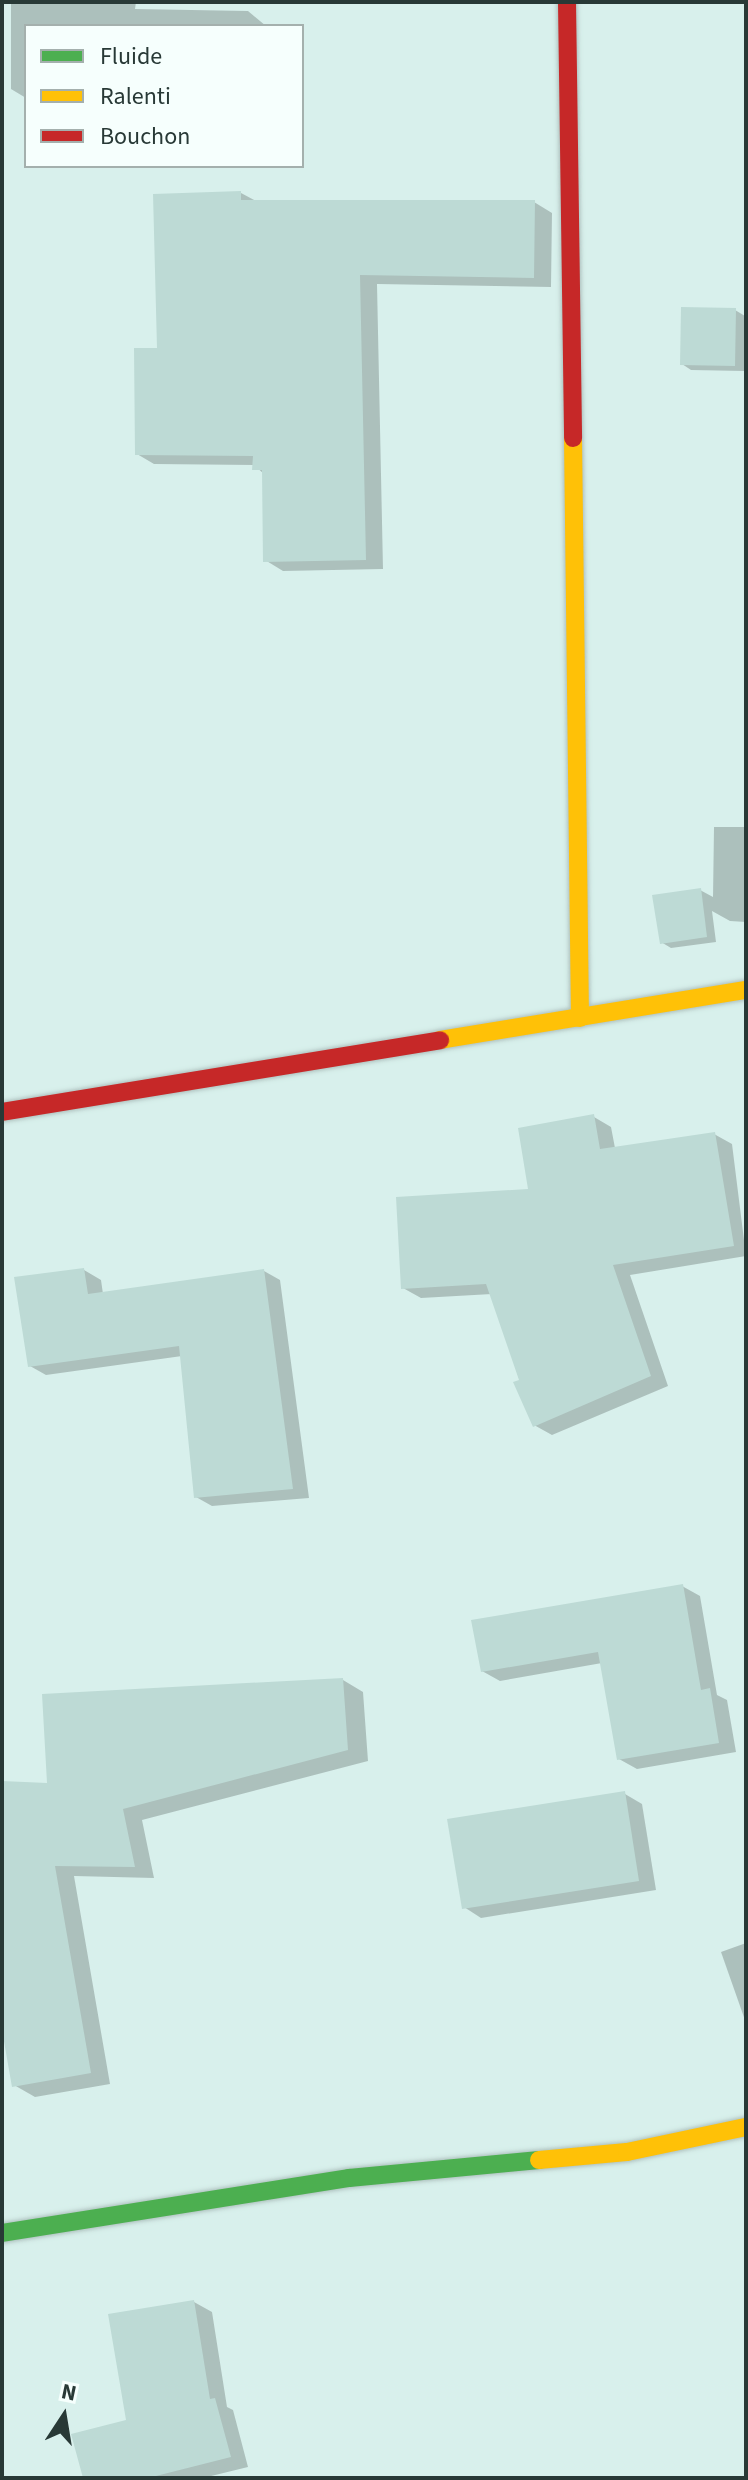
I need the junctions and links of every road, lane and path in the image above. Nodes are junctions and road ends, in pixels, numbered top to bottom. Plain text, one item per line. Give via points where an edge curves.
1 (567, 2) edge
2 (746, 990) edge
3 (580, 1018) junction
4 (2, 1112) edge
5 (746, 2127) edge
6 (2, 2233) edge

1 - 3 street
2 - 3 street
3 - 4 street
5 - 6 street via 627,2152 349,2178

